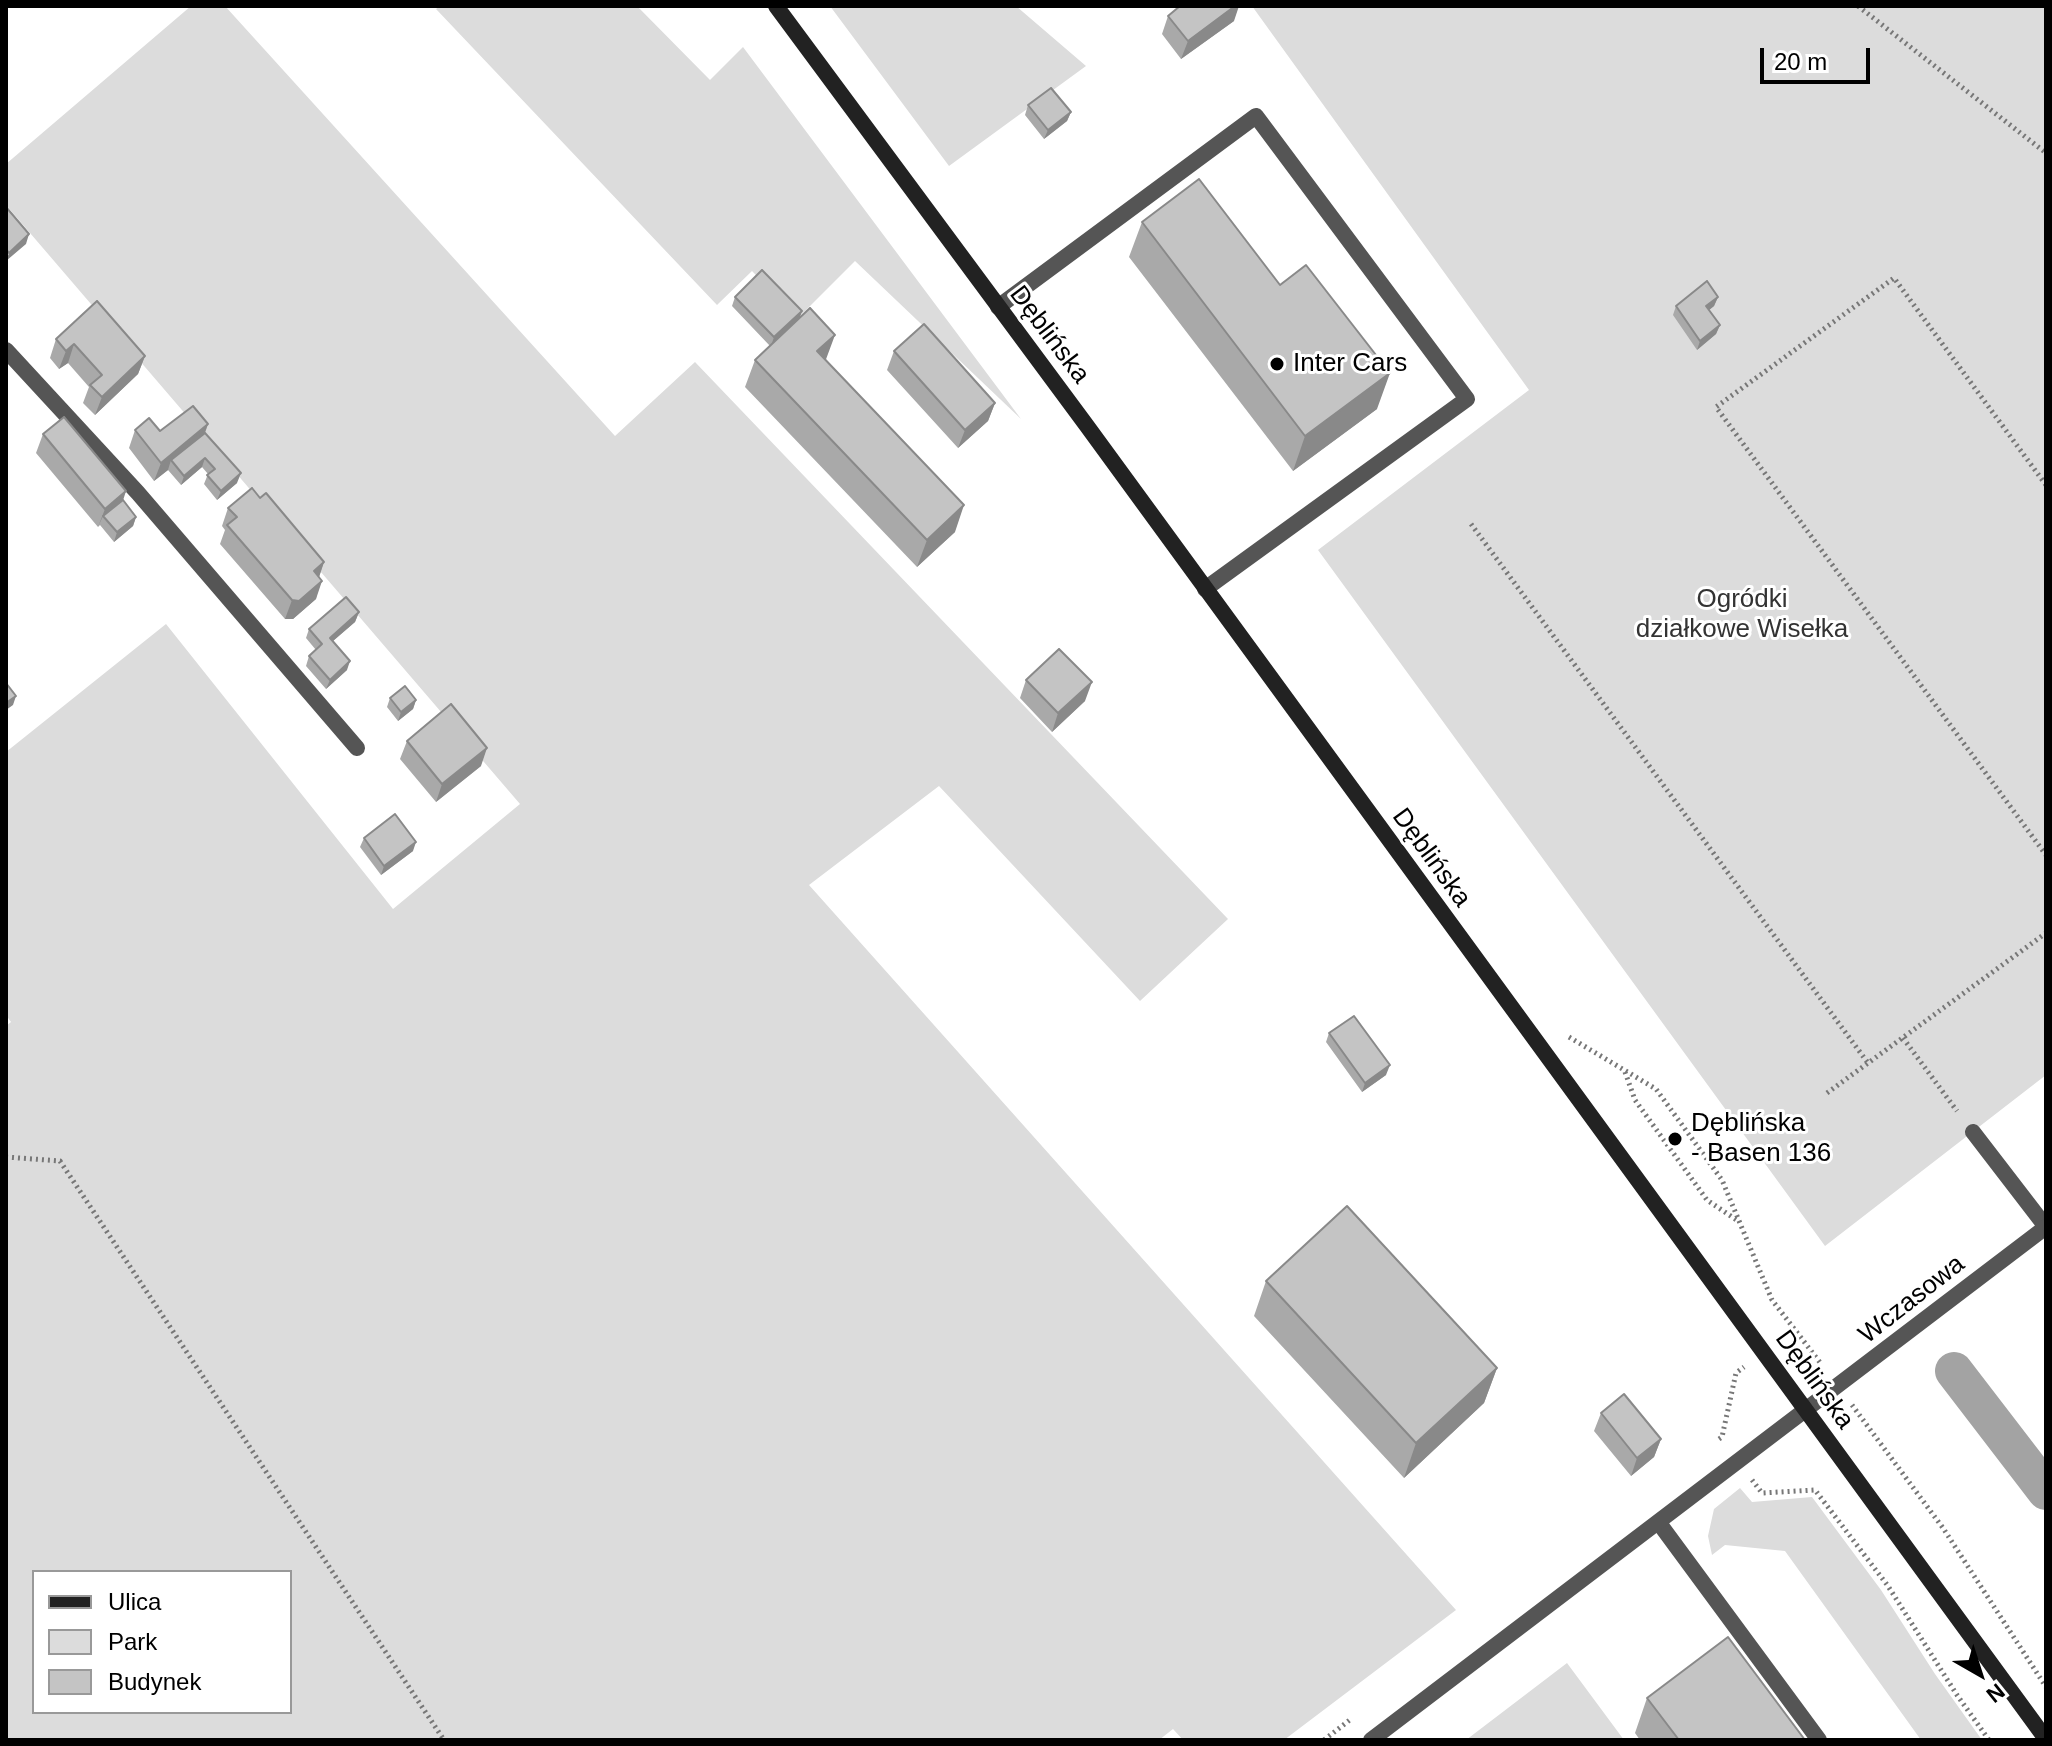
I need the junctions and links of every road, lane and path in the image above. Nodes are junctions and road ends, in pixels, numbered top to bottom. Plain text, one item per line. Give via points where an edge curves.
1 (776, 6) edge
2 (1858, 6) edge
3 (2046, 153) edge
4 (998, 307) junction
5 (6, 350) edge
6 (2046, 485) edge
7 (1471, 524) dead end
8 (1205, 589) junction
9 (357, 748) dead end
10 (2046, 855) edge
11 (2046, 933) edge
12 (1569, 1038) dead end
13 (1903, 1038) junction
14 (1868, 1063) junction
15 (1624, 1070) junction
16 (1827, 1093) dead end
17 (1973, 1132) joint
18 (6, 1157) edge
19 (1739, 1221) junction
20 (2046, 1227) edge
21 (1794, 1329) junction
22 (1764, 1352) junction
23 (1838, 1386) junction
24 (1807, 1411) junction
25 (1720, 1438) junction
26 (1707, 1448) dead end
27 (1738, 1463) junction
28 (1659, 1523) junction
29 (2046, 1687) edge
30 (1361, 1712) dead end
31 (2046, 1739) edge
32 (444, 1740) edge
33 (1324, 1740) edge
34 (1371, 1740) edge
35 (1819, 1740) edge
36 (1989, 1740) edge

1 - 4 main road, Dęblińska
2 - 3 path
4 - 8 main road, Dęblińska
4 - 8 street via 1256,116 1467,399
5 - 9 street via 138,493
6 - 10 path via 1894,278 1716,407
7 - 14 path
8 - 22 main road, Dęblińska
11 - 13 path
12 - 15 path
13 - 14 path
13 - 17 path
14 - 16 path
15 - 19 path via 1635,1100 1707,1200
15 - 19 path via 1656,1089 1722,1180
17 - 20 street
18 - 32 path via 60,1161
19 - 21 path via 1772,1300
20 - 23 street, Wczasowa
21 - 22 path
21 - 23 path
22 - 24 main road, Dęblińska
22 - 25 path via 1736,1373
23 - 24 street, Wczasowa
23 - 29 path via 1943,1528
24 - 27 street, Wczasowa
24 - 31 main road, Dęblińska
25 - 26 path
25 - 27 path
27 - 28 street, Wczasowa
27 - 36 path via 1762,1493 1815,1490 1888,1586
28 - 34 street, Wczasowa
28 - 35 street
30 - 33 path

